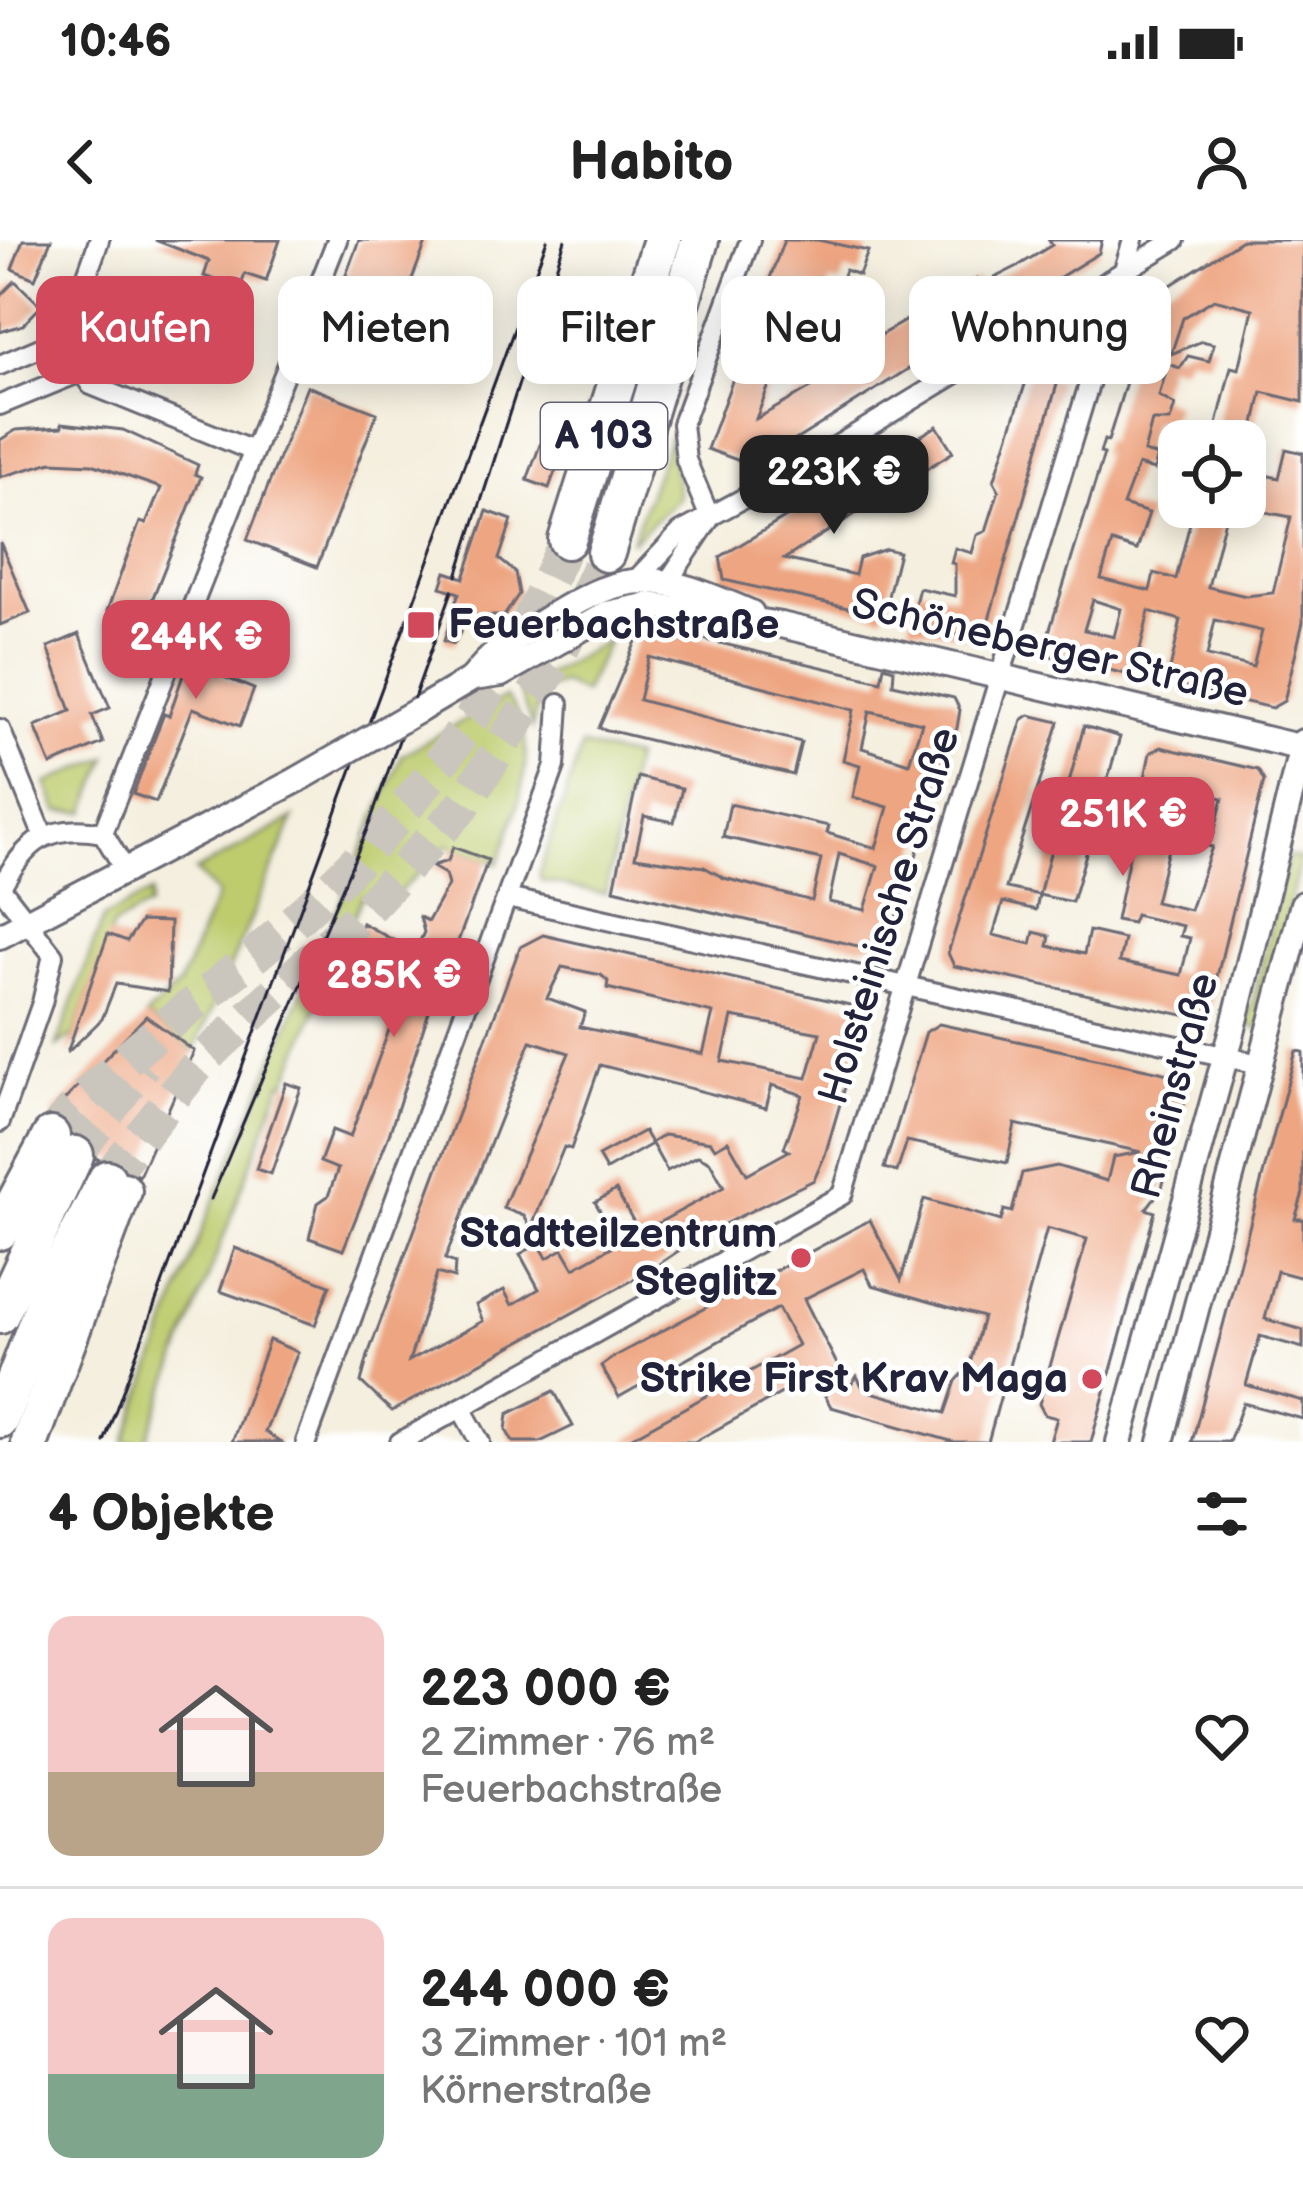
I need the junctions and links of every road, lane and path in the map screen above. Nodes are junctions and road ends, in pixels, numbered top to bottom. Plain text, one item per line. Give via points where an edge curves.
1 (99, 240) edge
2 (337, 240) edge
3 (638, 240) edge
4 (662, 240) edge
5 (700, 240) edge
6 (719, 240) edge
7 (750, 240) edge
8 (1133, 240) edge
9 (1175, 240) edge
10 (1126, 270) junction
11 (87, 276) edge
12 (637, 276) edge
13 (651, 276) edge
14 (690, 276) edge
15 (697, 279) edge
16 (36, 349) edge
17 (0, 364) edge
18 (52, 384) edge
19 (90, 384) edge
20 (618, 384) edge
21 (657, 384) edge
22 (0, 405) edge
23 (253, 451) junction
24 (710, 518) junction
25 (567, 540) tunnel mouth
26 (606, 553) tunnel mouth
27 (636, 580) junction
28 (669, 580) junction
29 (650, 605) junction
30 (781, 625) junction
31 (1001, 677) junction
32 (473, 679) junction
33 (559, 704) dead end
34 (0, 729) edge
35 (1303, 747) edge
36 (103, 833) junction
37 (44, 835) junction
38 (128, 873) junction
39 (1, 887) edge
40 (507, 898) junction
41 (1303, 904) edge
42 (32, 921) junction
43 (0, 936) edge
44 (907, 986) junction
45 (1226, 1056) junction
46 (1264, 1065) junction
47 (0, 1123) edge
48 (0, 1231) edge
49 (0, 1315) edge
50 (461, 1408) junction
51 (0, 1419) edge
52 (30, 1442) edge
53 (306, 1442) edge
54 (400, 1442) edge
55 (480, 1442) edge
56 (1119, 1442) edge
57 (1161, 1442) edge

1 - 11 street
2 - 23 street
3 - 12 highway
4 - 13 highway, A 103
5 - 14 highway, A 103
6 - 15 highway
7 - 24 street via 682,424 686,460
8 - 10 street, Holsteinische Straße
9 - 10 street
10 - 24 street
10 - 31 street, Holsteinische Straße
16 - 17 street
18 - 22 street
19 - 23 street
20 - 25 highway, A 103
21 - 26 highway, A 103
23 - 36 street
24 - 27 street via 681,532
24 - 28 street
27 - 28 street
27 - 29 street
27 - 32 street via 594,590 489,656
28 - 29 street
28 - 30 street, Schöneberger Straße
29 - 30 street, Schöneberger Straße
29 - 32 street via 608,614 501,674
30 - 31 street, Schöneberger Straße
31 - 35 street, Schöneberger Straße
31 - 44 street, Holsteinische Straße
32 - 38 street, bridge
33 - 40 street via 555,766
34 - 37 street
35 - 45 street, Rheinstraße
36 - 37 street
36 - 38 street
37 - 39 street via 20,854
38 - 42 street
39 - 42 street
40 - 44 street
40 - 53 street
41 - 46 street, Rheinstraße
42 - 43 street
42 - 47 street via 53,968
44 - 45 street
44 - 50 street, Holsteinische Straße via 839,1198
45 - 46 street
45 - 56 street, Rheinstraße
46 - 57 street, Rheinstraße
48 - 49 highway via 63,1145
50 - 54 street, Holsteinische Straße
50 - 55 street
51 - 52 highway via 50,1289 115,1185

